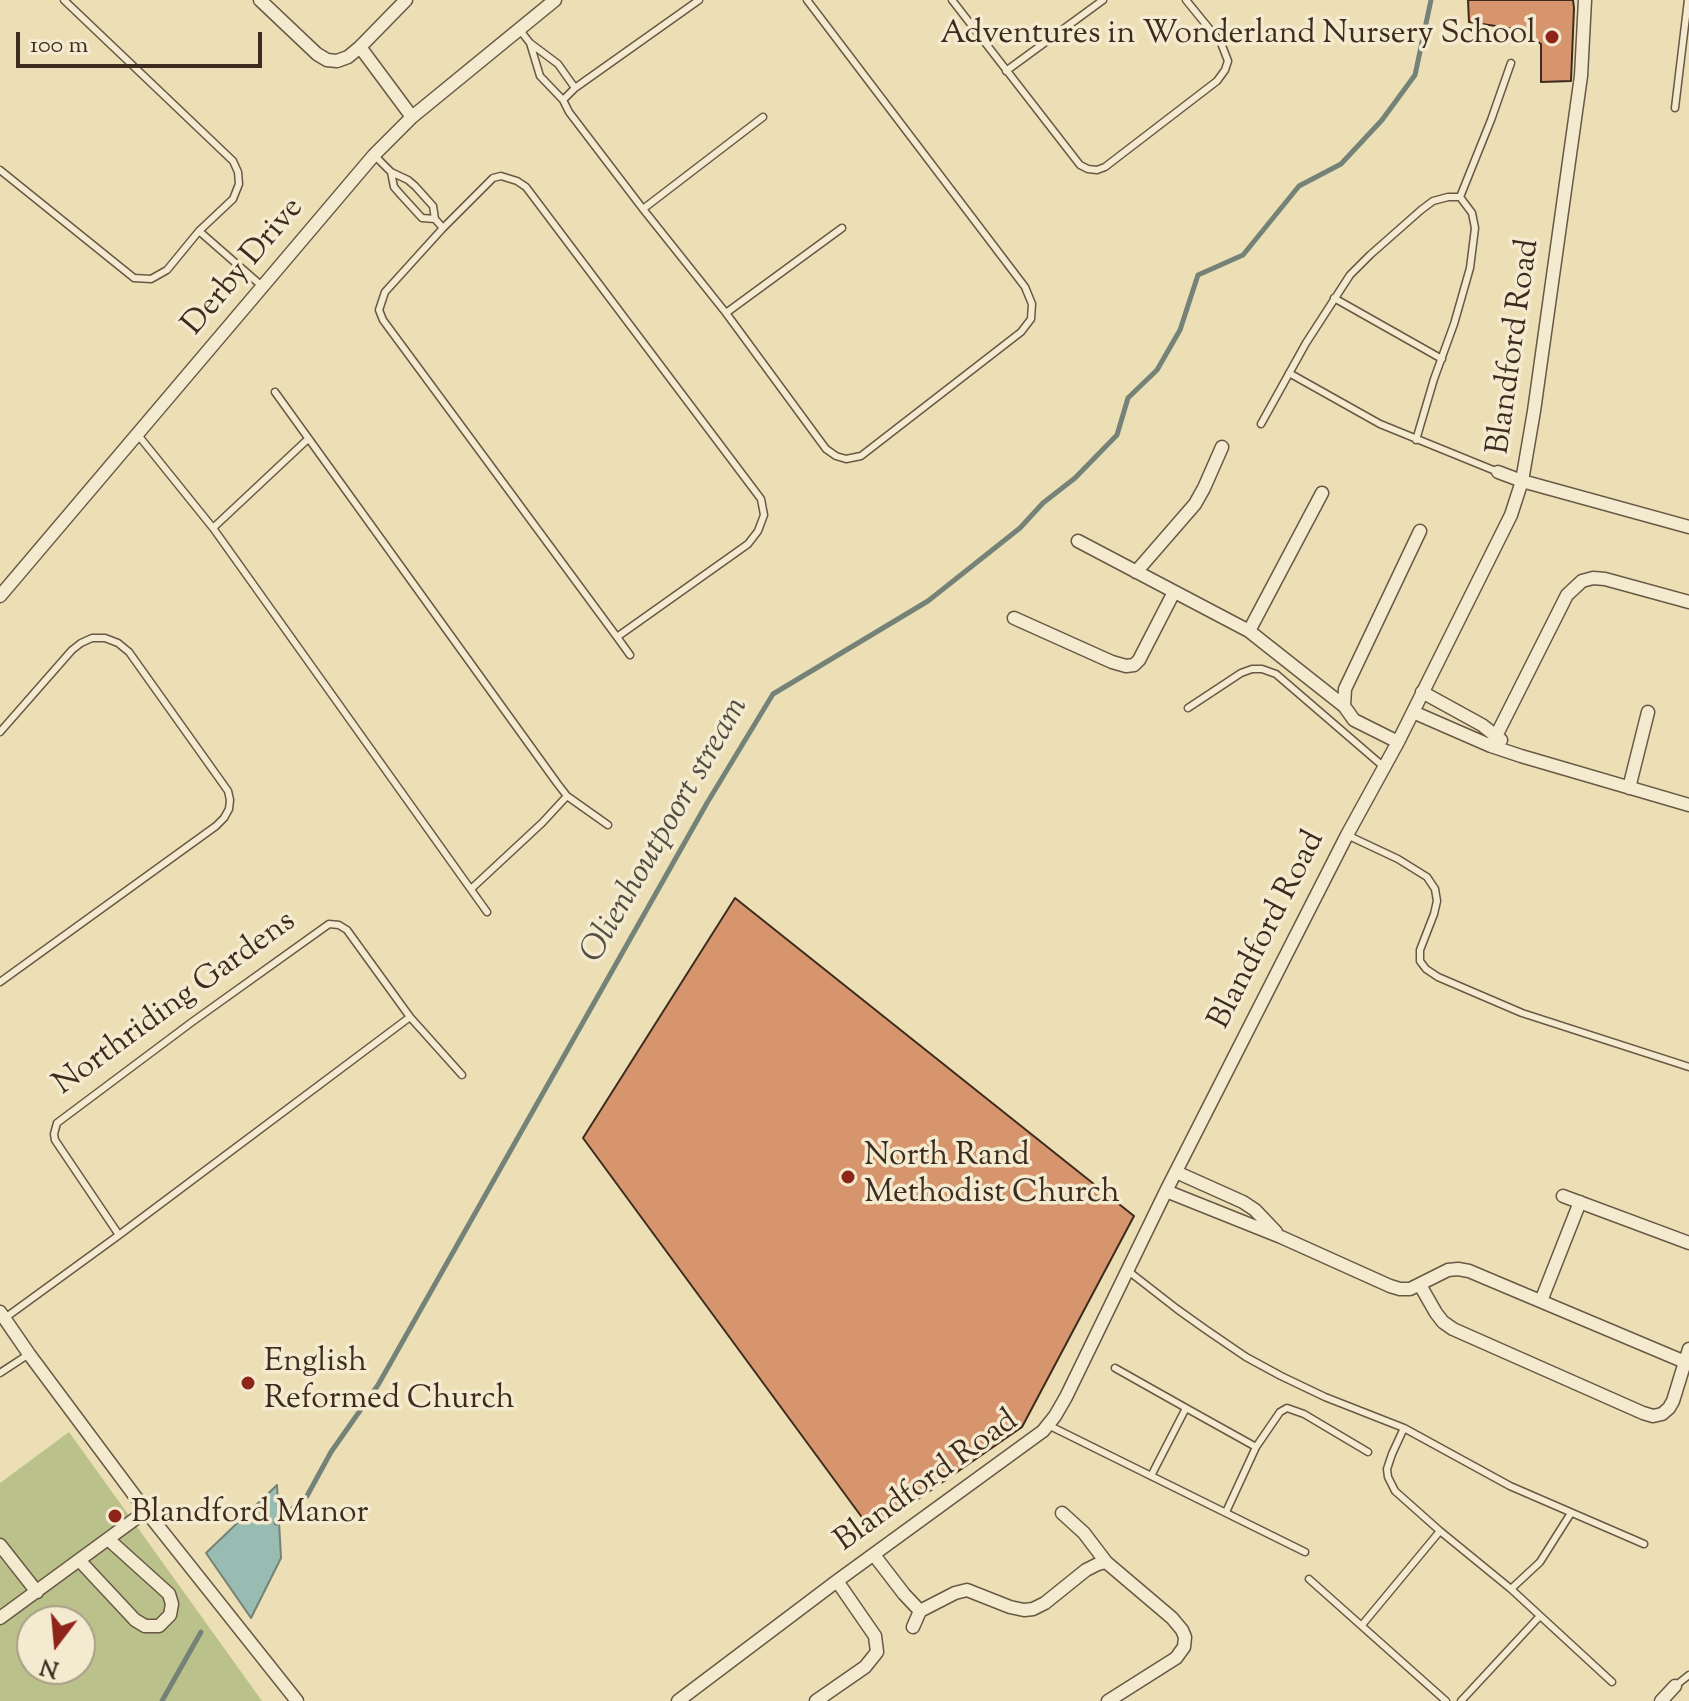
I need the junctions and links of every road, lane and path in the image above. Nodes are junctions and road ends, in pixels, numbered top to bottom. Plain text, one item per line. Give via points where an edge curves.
1 (64, 0) edge
2 (260, 0) edge
3 (406, 0) edge
4 (555, 0) edge
5 (699, 0) edge
6 (807, 0) edge
7 (952, 0) edge
8 (1103, 0) edge
9 (1186, 0) edge
10 (1585, 0) edge
11 (1688, 0) edge
12 (519, 29) junction
13 (530, 43) junction
14 (360, 47) junction
15 (1511, 63) dead end
16 (1006, 71) junction
17 (575, 88) junction
18 (563, 100) junction
19 (1675, 108) dead end
20 (412, 117) junction
21 (763, 117) dead end
22 (374, 155) junction
23 (0, 170) edge
24 (391, 172) junction
25 (1460, 197) junction
26 (643, 209) junction
27 (435, 219) junction
28 (443, 228) junction
29 (842, 228) dead end
30 (199, 231) junction
31 (263, 287) junction
32 (1334, 298) junction
33 (726, 313) junction
34 (1442, 359) junction
35 (1289, 373) junction
36 (275, 392) dead end
37 (1261, 424) dead end
38 (138, 435) junction
39 (308, 439) junction
40 (1416, 440) junction
41 (1222, 447) dead end
42 (1498, 472) joint
43 (1522, 481) junction
44 (1322, 493) dead end
45 (1689, 527) edge
46 (213, 528) junction
47 (1420, 531) dead end
48 (1078, 541) dead end
49 (1136, 572) junction
50 (1174, 592) junction
51 (0, 596) edge
52 (1689, 602) edge
53 (1014, 618) dead end
54 (1249, 631) junction
55 (617, 637) junction
56 (630, 655) dead end
57 (1422, 692) junction
58 (1344, 706) junction
59 (1188, 708) dead end
60 (1413, 712) junction
61 (1648, 712) dead end
62 (0, 732) edge
63 (1494, 741) junction
64 (1398, 742) junction
65 (1384, 767) junction
66 (1629, 788) junction
67 (567, 796) junction
68 (1689, 805) edge
69 (608, 825) dead end
70 (1347, 835) junction
71 (471, 889) junction
72 (487, 912) dead end
73 (0, 982) edge
74 (410, 1017) junction
75 (1689, 1067) edge
76 (462, 1075) dead end
77 (1176, 1172) junction
78 (1166, 1191) junction
79 (1563, 1196) dead end
80 (1580, 1202) junction
81 (119, 1235) junction
82 (1281, 1237) junction
83 (1689, 1243) edge
84 (1127, 1270) junction
85 (1420, 1285) junction
86 (1541, 1301) junction
87 (2, 1315) edge
88 (29, 1354) junction
89 (1687, 1356) edge
90 (1115, 1368) dead end
91 (0, 1373) edge
92 (1186, 1408) junction
93 (1048, 1425) junction
94 (1404, 1428) junction
95 (1256, 1447) junction
96 (1368, 1452) dead end
97 (1151, 1476) junction
98 (146, 1511) junction
99 (1226, 1512) junction
100 (1062, 1513) dead end
101 (1571, 1513) junction
102 (1440, 1531) junction
103 (108, 1539) junction
104 (1644, 1544) dead end
105 (0, 1545) edge
106 (1305, 1552) dead end
107 (874, 1555) junction
108 (79, 1560) junction
109 (1106, 1562) junction
110 (1309, 1579) dead end
111 (837, 1581) junction
112 (1511, 1589) junction
113 (37, 1592) junction
114 (920, 1611) junction
115 (1539, 1617) junction
116 (0, 1618) edge
117 (1362, 1625) junction
118 (913, 1627) dead end
119 (1689, 1675) edge
120 (1612, 1682) dead end
121 (1675, 1686) joint
122 (297, 1701) edge
123 (678, 1701) edge
124 (816, 1701) edge
125 (1108, 1701) edge
126 (1446, 1701) edge
127 (1461, 1701) edge
128 (1661, 1701) edge

1 - 30 lane via 233,161 239,184 233,199
2 - 14 street via 327,60 348,57
3 - 14 street
4 - 12 street, Derby Drive
5 - 17 lane
6 - 33 lane via 1025,287 1031,319 861,456 846,459 826,449
7 - 16 lane
8 - 16 lane
9 - 16 lane via 1221,43 1228,61 1225,70 1105,167 1080,165
10 - 43 street, Blandford Road via 1581,76
11 - 19 lane
12 - 13 lane
12 - 20 street, Derby Drive
13 - 17 lane via 558,64
13 - 18 lane via 540,76
14 - 20 street
15 - 25 lane
17 - 18 lane
18 - 26 lane
20 - 22 street, Derby Drive
21 - 26 lane
22 - 24 lane
22 - 31 street, Derby Drive
23 - 30 lane via 134,278 151,279 167,270
24 - 27 lane via 415,186 433,206
24 - 27 lane via 394,187 422,218
25 - 32 lane via 1433,201 1421,210 1350,275
25 - 34 lane via 1472,213 1474,244
26 - 33 lane
27 - 28 lane
28 - 55 lane via 385,292 379,310 383,320
28 - 55 lane via 493,178 508,177 526,187 761,499 764,515 748,544
29 - 33 lane
30 - 31 lane
31 - 38 street, Derby Drive
32 - 34 lane
32 - 35 lane
34 - 40 lane
35 - 37 lane
35 - 40 lane
36 - 39 lane
38 - 46 lane
38 - 51 street, Derby Drive
39 - 46 lane
39 - 67 lane
40 - 42 lane
41 - 49 street via 1195,504
42 - 43 street
43 - 45 street
43 - 57 street, Blandford Road via 1497,547
44 - 54 street
46 - 71 lane
47 - 58 street via 1345,689
48 - 49 street
49 - 50 street
50 - 53 street via 1134,665 1112,662
50 - 54 street
52 - 63 street via 1605,579 1593,578 1572,588
54 - 58 street
55 - 56 lane
57 - 60 street, Blandford Road
57 - 63 street via 1482,725
58 - 64 street via 1354,720
59 - 65 lane via 1241,673 1262,669 1276,674
60 - 63 street
60 - 64 street, Blandford Road
61 - 66 street
62 - 73 lane via 72,650 92,638 105,638 129,652 230,800 216,826
63 - 66 street via 1521,756
64 - 65 street, Blandford Road
65 - 70 street, Blandford Road
66 - 68 street
67 - 69 lane
67 - 71 lane
70 - 75 lane via 1398,859 1427,877 1435,889 1434,914 1420,950 1426,969 1522,1013
70 - 77 street, Blandford Road
71 - 72 lane
74 - 76 lane, Northriding Gardens
74 - 81 lane
74 - 81 lane, Northriding Gardens via 347,930 329,924 85,1102 57,1123 55,1140
77 - 78 street, Blandford Road
77 - 82 street via 1243,1202
78 - 82 street
78 - 84 street, Blandford Road
79 - 80 street
80 - 83 street
80 - 86 street
81 - 87 lane
82 - 85 street via 1390,1286
84 - 93 street, Blandford Road
84 - 94 lane via 1246,1357 1325,1397
85 - 86 street via 1458,1269
85 - 89 street via 1453,1329 1653,1416 1669,1408
86 - 89 street
87 - 88 street
88 - 91 lane
88 - 98 street
90 - 92 lane
92 - 95 lane
92 - 97 lane
93 - 97 lane
93 - 107 street, Blandford Road
94 - 101 lane
94 - 102 lane via 1387,1473 1401,1497
95 - 96 lane via 1287,1408
95 - 99 lane
97 - 99 lane
98 - 103 street
98 - 122 street
99 - 106 lane
100 - 109 street
101 - 104 lane
101 - 112 lane via 1540,1562
102 - 112 lane
102 - 117 lane
103 - 108 street
103 - 108 street via 169,1594 170,1615 159,1626 135,1620
105 - 113 street
107 - 111 street, Blandford Road
107 - 114 street
108 - 113 street
109 - 114 street via 1086,1570 1033,1609 1010,1607 967,1590
109 - 125 street via 1172,1618 1185,1644 1176,1658
110 - 117 lane
111 - 123 street, Blandford Road
111 - 124 street via 875,1636 877,1652 865,1667
112 - 115 lane
113 - 116 street
114 - 118 street
115 - 120 lane
115 - 127 lane
117 - 126 lane
119 - 121 lane
121 - 128 street

